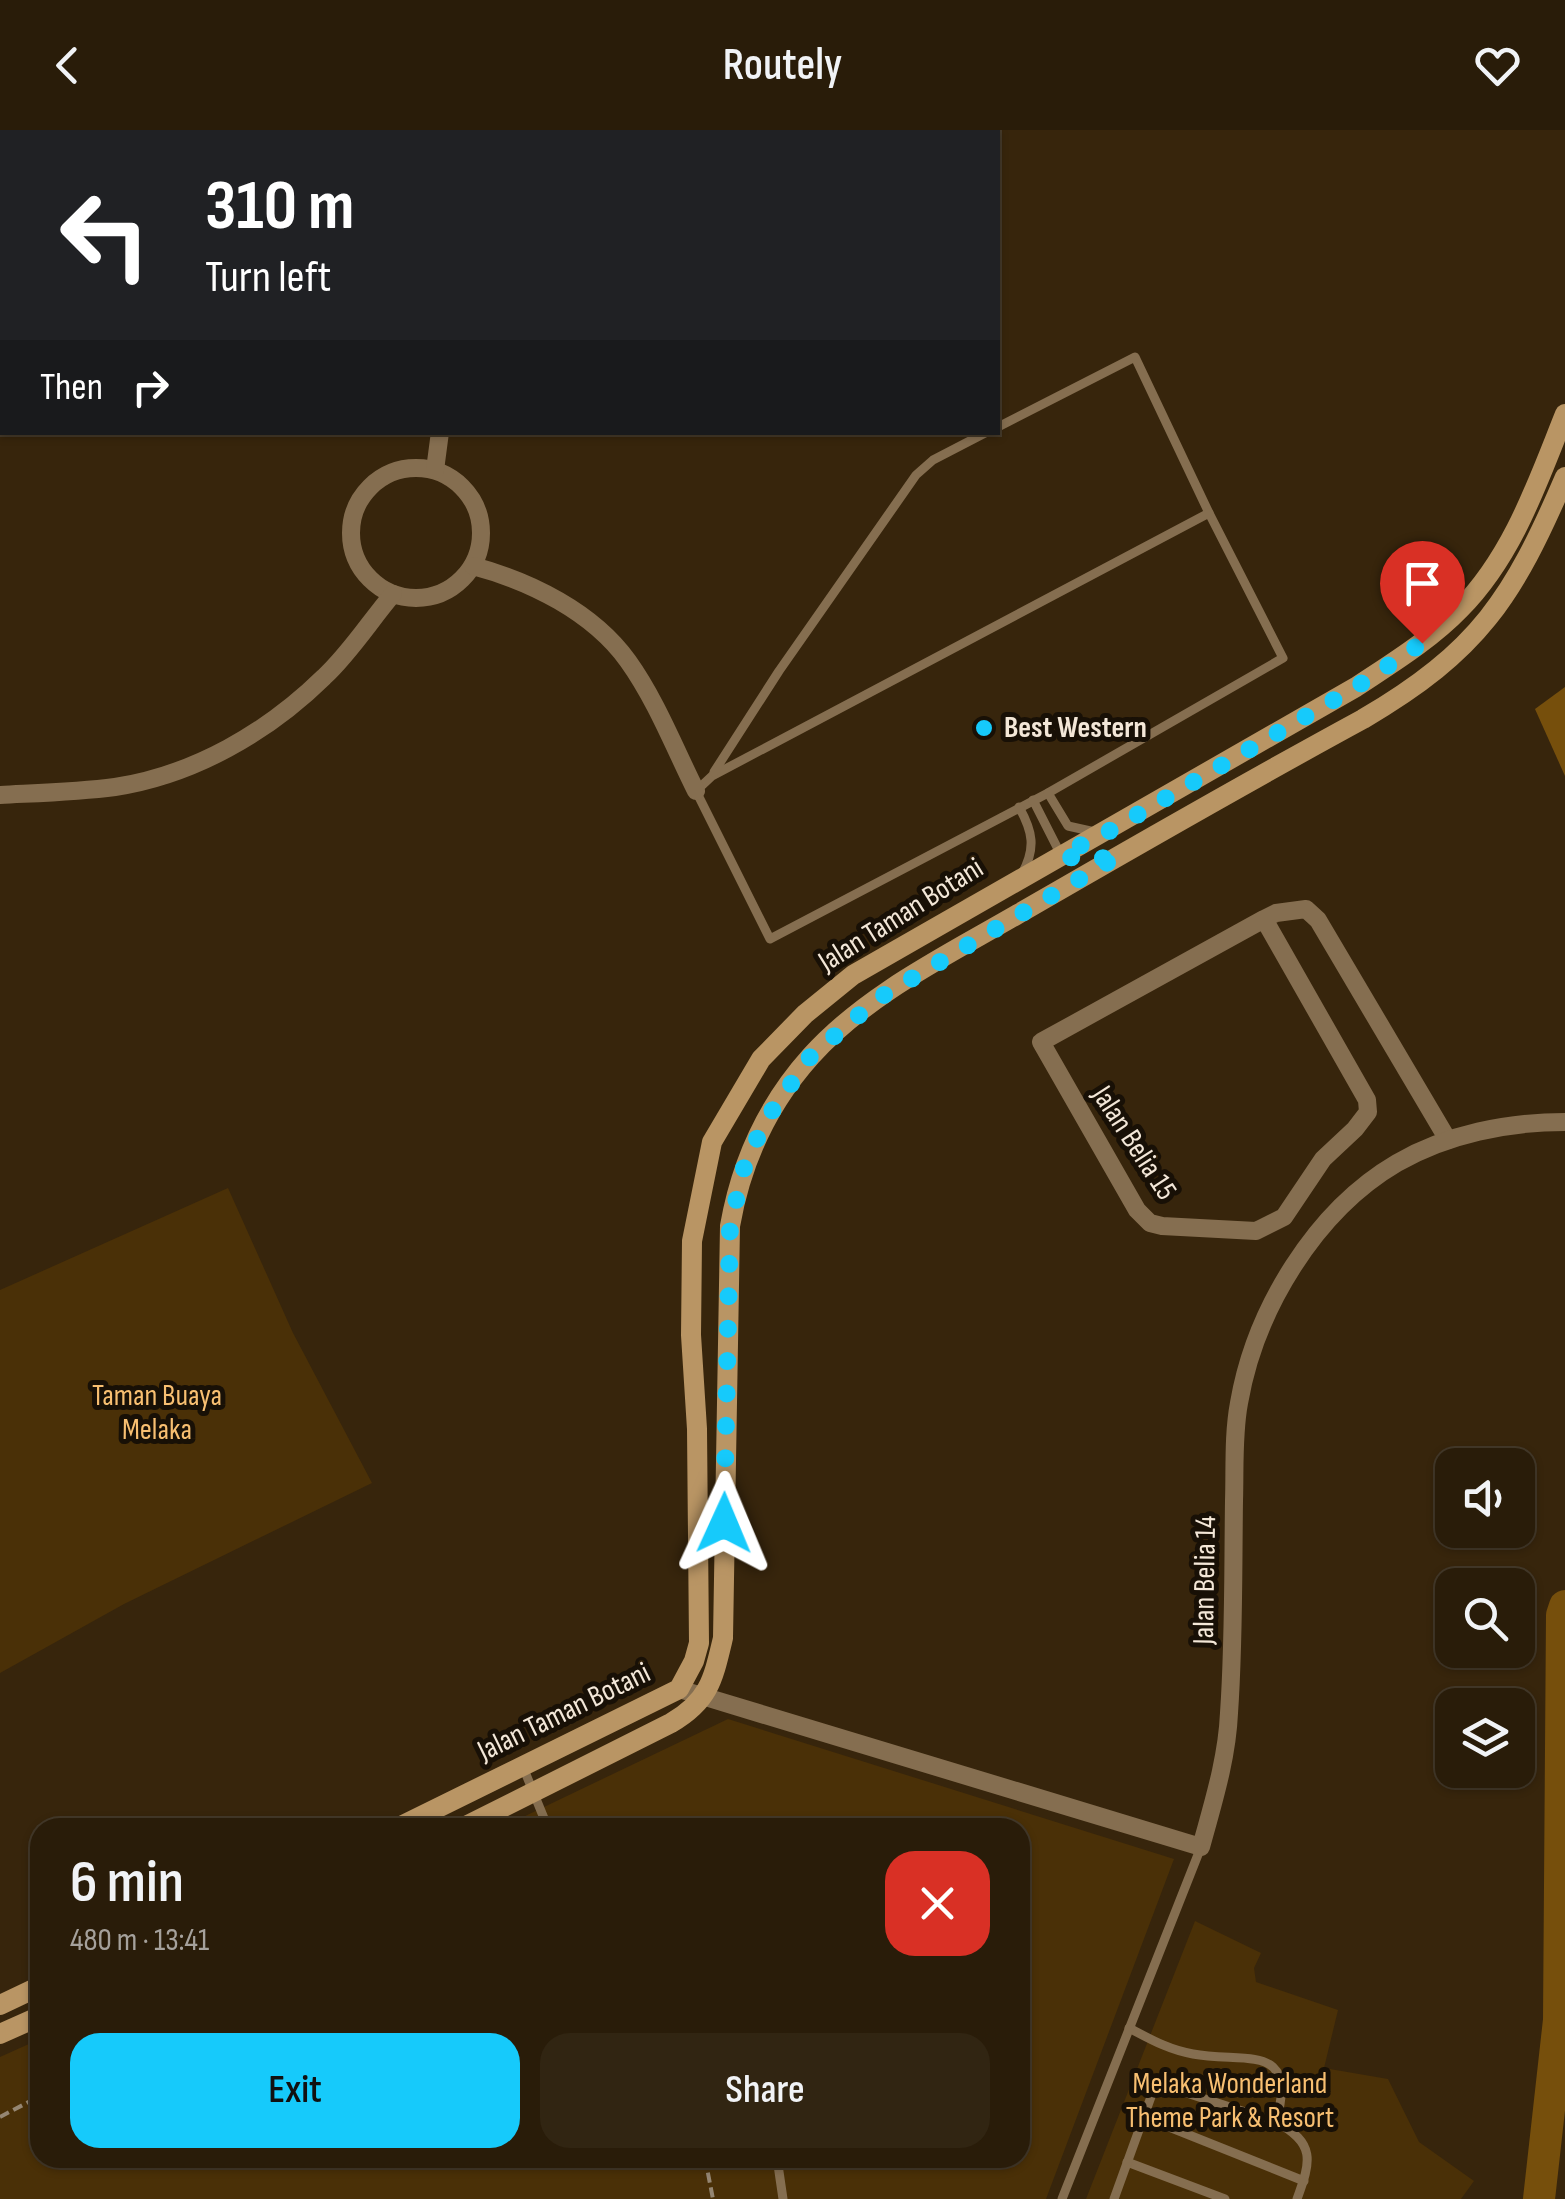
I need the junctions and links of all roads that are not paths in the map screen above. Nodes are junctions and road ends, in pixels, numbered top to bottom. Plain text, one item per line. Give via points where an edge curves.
1 (1565, 414) edge
2 (1000, 426) edge
3 (440, 435) edge
4 (981, 435) edge
5 (435, 470) junction
6 (1565, 477) edge
7 (1209, 512) junction
8 (473, 566) junction
9 (392, 594) junction
10 (712, 776) junction
11 (696, 792) junction
12 (1048, 792) junction
13 (0, 795) edge
14 (1033, 800) junction
15 (1018, 807) junction
16 (1106, 833) junction
17 (1061, 855) junction
18 (1120, 855) junction
19 (1021, 877) junction
20 (1264, 919) junction
21 (1565, 1122) edge
22 (1448, 1140) junction
23 (679, 1689) junction
24 (704, 1698) junction
25 (523, 1767) junction
26 (533, 1794) junction
27 (418, 1818) edge
28 (483, 1818) edge
29 (544, 1818) edge
30 (1201, 1847) junction
31 (30, 1991) edge
32 (0, 2005) edge
33 (30, 2020) edge
34 (1129, 2028) junction
35 (0, 2034) edge
36 (1144, 2117) junction
37 (1276, 2122) junction
38 (1127, 2162) junction
39 (778, 2168) edge
40 (1304, 2181) junction
41 (783, 2199) edge
42 (1062, 2199) edge
43 (1114, 2199) edge
44 (1225, 2199) edge
45 (1297, 2199) edge

1 - 16 street, Jalan Taman Botani via 1525,512 1462,608 1356,687
2 - 7 lane via 1135,356
3 - 5 street
4 - 10 lane via 916,474
5 - 8 street via 468,491 478,508 482,528
5 - 9 street via 395,470 363,494 354,512 353,552 375,584
6 - 18 street, Jalan Taman Botani via 1516,578 1455,656 1380,709
7 - 10 lane
7 - 12 lane via 1282,658
8 - 9 street via 429,597
8 - 11 street via 553,597 628,660
9 - 13 street via 327,675 236,744 118,786
10 - 11 lane
11 - 15 lane via 770,938
12 - 14 lane
12 - 16 lane via 1068,826
14 - 15 lane
14 - 17 lane
15 - 19 lane via 1032,846
16 - 17 street, Jalan Taman Botani
17 - 18 street via 1088,861
17 - 19 street, Jalan Taman Botani
18 - 24 street, Jalan Taman Botani via 879,998 810,1057 765,1121 744,1168 730,1226 723,1638
19 - 23 street, Jalan Taman Botani via 854,975 805,1014 761,1059 712,1142 692,1241 699,1643
20 - 20 street, Jalan Belia 15 via 1041,1042 1150,1223 1271,1226 1368,1112
20 - 22 street, Jalan Belia 15 via 1306,909 1318,920
21 - 22 street, Jalan Belia 14
22 - 30 street, Jalan Belia 14 via 1398,1162 1332,1215 1293,1269 1260,1333 1239,1403 1229,1716
23 - 24 street
23 - 25 street, Jalan Taman Botani
24 - 26 street, Jalan Taman Botani via 671,1723
24 - 30 street
25 - 26 lane
25 - 27 street, Jalan Taman Botani
26 - 28 street, Jalan Taman Botani
26 - 29 lane
30 - 34 lane, Jalan Belia 14
31 - 32 street
33 - 35 street
34 - 37 lane via 1172,2049 1272,2066 1284,2090
34 - 42 lane, Jalan Belia 14
36 - 37 lane via 1156,2083
36 - 38 lane
36 - 40 lane
37 - 40 lane via 1293,2131 1307,2151
38 - 43 lane
38 - 44 lane
39 - 41 lane
40 - 45 lane

